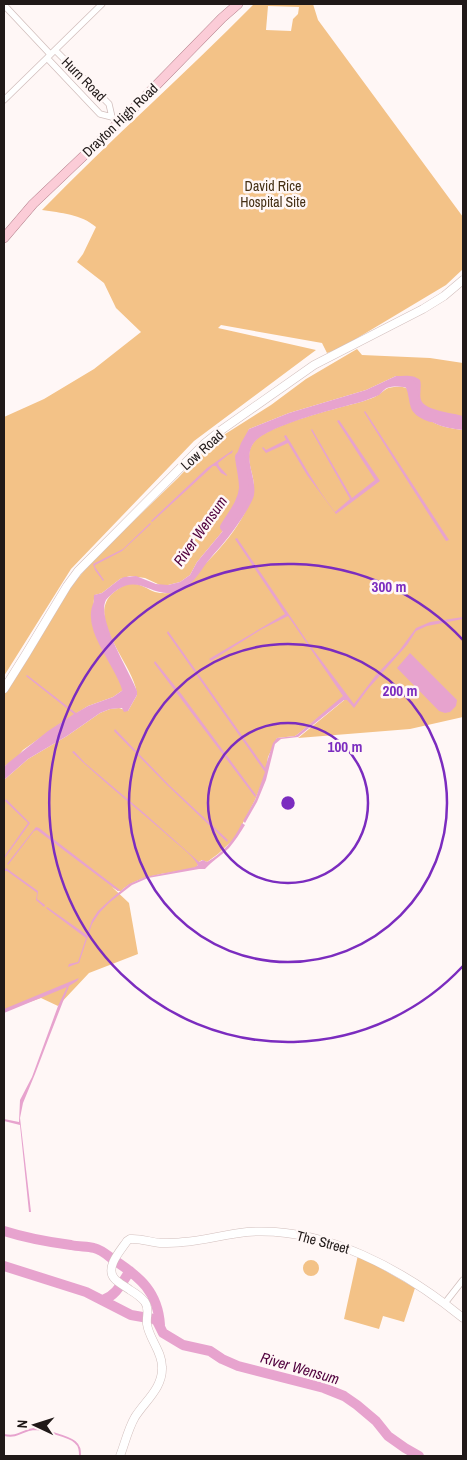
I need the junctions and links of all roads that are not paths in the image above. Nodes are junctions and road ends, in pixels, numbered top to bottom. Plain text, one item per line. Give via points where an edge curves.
1 (102, 4) edge
2 (238, 4) edge
3 (4, 5) edge
4 (51, 54) junction
5 (4, 100) edge
6 (115, 120) junction
7 (4, 238) edge
8 (463, 280) edge
9 (4, 689) edge
10 (463, 1280) edge
11 (445, 1304) junction
12 (463, 1318) edge
13 (120, 1456) edge

1 - 4 street
2 - 6 main road, Drayton High Road via 134,108
3 - 4 street, Hurn Road
4 - 5 street
4 - 6 street, Hurn Road via 100,114
4 - 6 street, Hurn Road via 109,104
6 - 7 main road, Drayton High Road
8 - 9 street, Low Road via 423,309 314,365 205,443 78,571
10 - 11 street
11 - 12 street, The Street
11 - 13 street, The Street via 381,1263 355,1251 297,1234 248,1232 186,1242 127,1241 112,1267 112,1274 115,1280 144,1300 147,1327 160,1355 162,1377 135,1417

